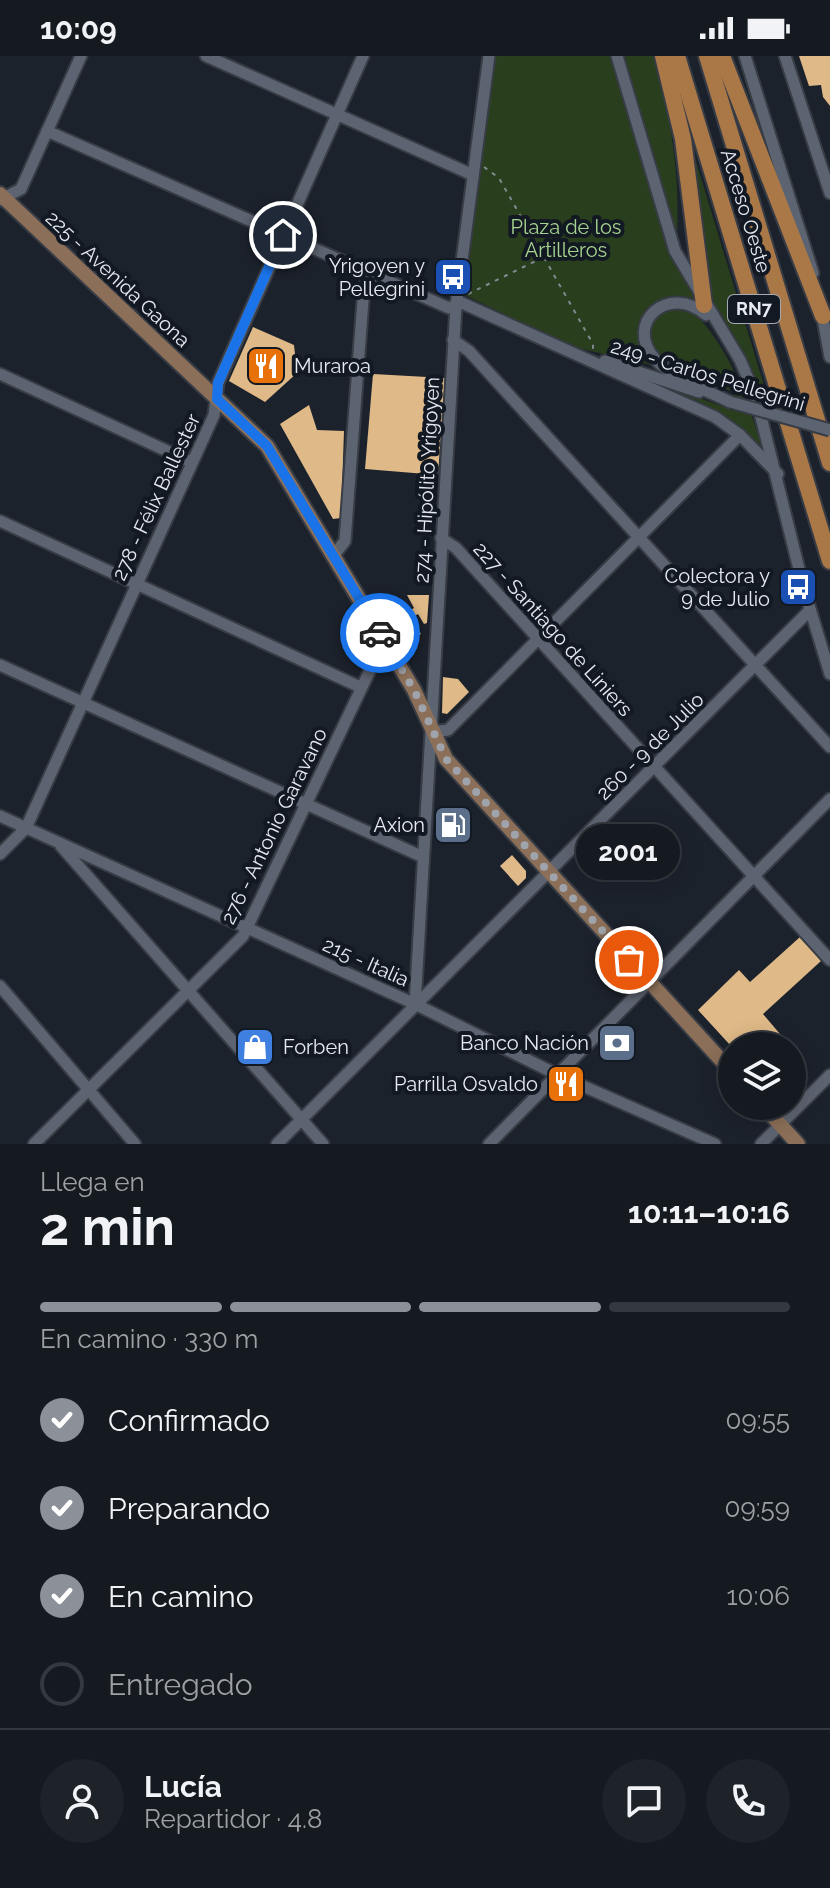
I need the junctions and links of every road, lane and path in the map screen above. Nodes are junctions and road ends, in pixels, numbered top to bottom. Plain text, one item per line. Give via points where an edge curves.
1 (81, 56) edge
2 (206, 56) edge
3 (363, 56) edge
4 (489, 56) edge
5 (617, 56) edge
6 (663, 56) edge
7 (677, 56) edge
8 (707, 56) edge
9 (722, 56) edge
10 (745, 56) edge
11 (785, 56) edge
12 (337, 114) junction
13 (47, 131) junction
14 (476, 170) junction
15 (830, 193) edge
16 (1, 198) edge
17 (283, 235) junction
18 (544, 257) junction
19 (365, 273) junction
20 (460, 301) junction
21 (704, 305) junction
22 (826, 325) edge
23 (719, 328) junction
24 (453, 340) junction
25 (593, 351) dead end
26 (576, 354) junction
27 (830, 357) edge
28 (0, 374) edge
29 (217, 399) junction
30 (732, 402) junction
31 (830, 430) edge
32 (740, 435) junction
33 (191, 462) junction
34 (830, 463) edge
35 (778, 474) junction
36 (0, 521) edge
37 (441, 538) junction
38 (638, 538) junction
39 (334, 555) junction
40 (830, 561) edge
41 (137, 583) junction
42 (810, 610) junction
43 (538, 639) junction
44 (384, 641) junction
45 (0, 665) edge
46 (755, 667) junction
47 (830, 674) edge
48 (360, 687) junction
49 (82, 704) junction
50 (432, 732) junction
51 (830, 747) edge
52 (654, 767) junction
53 (830, 799) edge
54 (306, 806) junction
55 (0, 816) edge
56 (26, 828) junction
57 (58, 843) junction
58 (0, 854) edge
59 (423, 857) junction
60 (548, 874) junction
61 (755, 876) junction
62 (248, 929) junction
63 (830, 960) edge
64 (649, 982) junction
65 (0, 986) edge
66 (188, 990) junction
67 (415, 1004) junction
68 (718, 1057) edge
69 (558, 1075) junction
70 (830, 1075) edge
71 (87, 1090) junction
72 (302, 1120) junction
73 (776, 1120) edge
74 (780, 1125) junction
75 (34, 1144) edge
76 (135, 1144) edge
77 (277, 1144) edge
78 (323, 1144) edge
79 (489, 1144) edge
80 (715, 1144) edge
81 (761, 1144) edge
82 (798, 1144) edge

1 - 13 street
2 - 12 street
3 - 12 street, 278 - Félix Ballester
4 - 14 street, 274 - Hipólito Yrigoyen
5 - 21 street via 669,236
6 - 21 highway via 683,139
7 - 40 highway, Acceso Oeste / RN7
8 - 34 highway, Acceso Oeste / RN7
9 - 22 highway
10 - 22 street via 803,234
11 - 15 street
12 - 14 street
12 - 17 street, 278 - Félix Ballester
13 - 16 street via 21,189
13 - 17 street, 249 - Carlos Pellegrini
14 - 18 path via 499,178
14 - 20 street, 274 - Hipólito Yrigoyen
16 - 29 main road, 225 - Avenida Gaona
17 - 19 street, 249 - Carlos Pellegrini
17 - 29 street, 278 - Félix Ballester via 218,383
18 - 20 path
18 - 25 path
19 - 20 street, 249 - Carlos Pellegrini via 449,308
19 - 39 street via 345,541
20 - 24 street, 274 - Hipólito Yrigoyen
20 - 26 street, 249 - Carlos Pellegrini
21 - 23 street
22 - 27 street
23 - 30 street via 696,307 676,301 650,316 644,336 663,367
23 - 35 street via 756,397
24 - 37 street, 274 - Hipólito Yrigoyen
24 - 38 street via 469,351
26 - 30 street, 249 - Carlos Pellegrini
26 - 32 street, 249 - Carlos Pellegrini via 715,417
28 - 33 street
29 - 33 street, 278 - Félix Ballester
29 - 39 main road, 225 - Avenida Gaona via 267,446
30 - 31 street, 249 - Carlos Pellegrini, bridge
32 - 35 street, 249 - Carlos Pellegrini
32 - 38 street
33 - 41 street, 278 - Félix Ballester
35 - 42 street
36 - 41 street
37 - 43 street, 227 - Santiago de Liniers
37 - 50 street, 274 - Hipólito Yrigoyen
38 - 43 street
38 - 46 street
39 - 44 main road, 225 - Avenida Gaona
41 - 48 street
41 - 49 street, 278 - Félix Ballester
42 - 46 street, 260 - 9 de Julio
42 - 47 street
43 - 50 street via 448,730
43 - 52 street, 227 - Santiago de Liniers
44 - 48 street, 276 - Antonio Garavano
44 - 50 main road, 225 - Avenida Gaona
45 - 49 street
46 - 51 street
46 - 52 street, 260 - 9 de Julio
48 - 54 street, 276 - Antonio Garavano
49 - 54 street
49 - 56 street, 278 - Félix Ballester
50 - 59 street, 274 - Hipólito Yrigoyen
50 - 60 main road, 225 - Avenida Gaona via 456,770
52 - 60 street, 260 - 9 de Julio
52 - 61 street, 227 - Santiago de Liniers
53 - 61 street
54 - 59 street
54 - 62 street, 276 - Antonio Garavano
55 - 56 street, 215 - Italia
56 - 57 street, 215 - Italia
56 - 58 street, 278 - Félix Ballester
57 - 62 street, 215 - Italia
57 - 66 street
59 - 67 street, 274 - Hipólito Yrigoyen
60 - 64 main road, 225 - Avenida Gaona
60 - 67 street, 260 - 9 de Julio
61 - 63 street, 227 - Santiago de Liniers
61 - 64 street
62 - 66 street, 276 - Antonio Garavano
62 - 67 street, 215 - Italia
64 - 68 main road, 225 - Avenida Gaona
64 - 69 street
65 - 71 street
66 - 71 street, 276 - Antonio Garavano
66 - 72 street
67 - 69 street, 215 - Italia
67 - 72 street, 260 - 9 de Julio
69 - 79 street
69 - 80 street, 215 - Italia
70 - 74 street
71 - 75 street, 276 - Antonio Garavano
71 - 76 street
72 - 77 street, 260 - 9 de Julio
72 - 78 street
73 - 74 main road
74 - 81 street
74 - 82 main road

